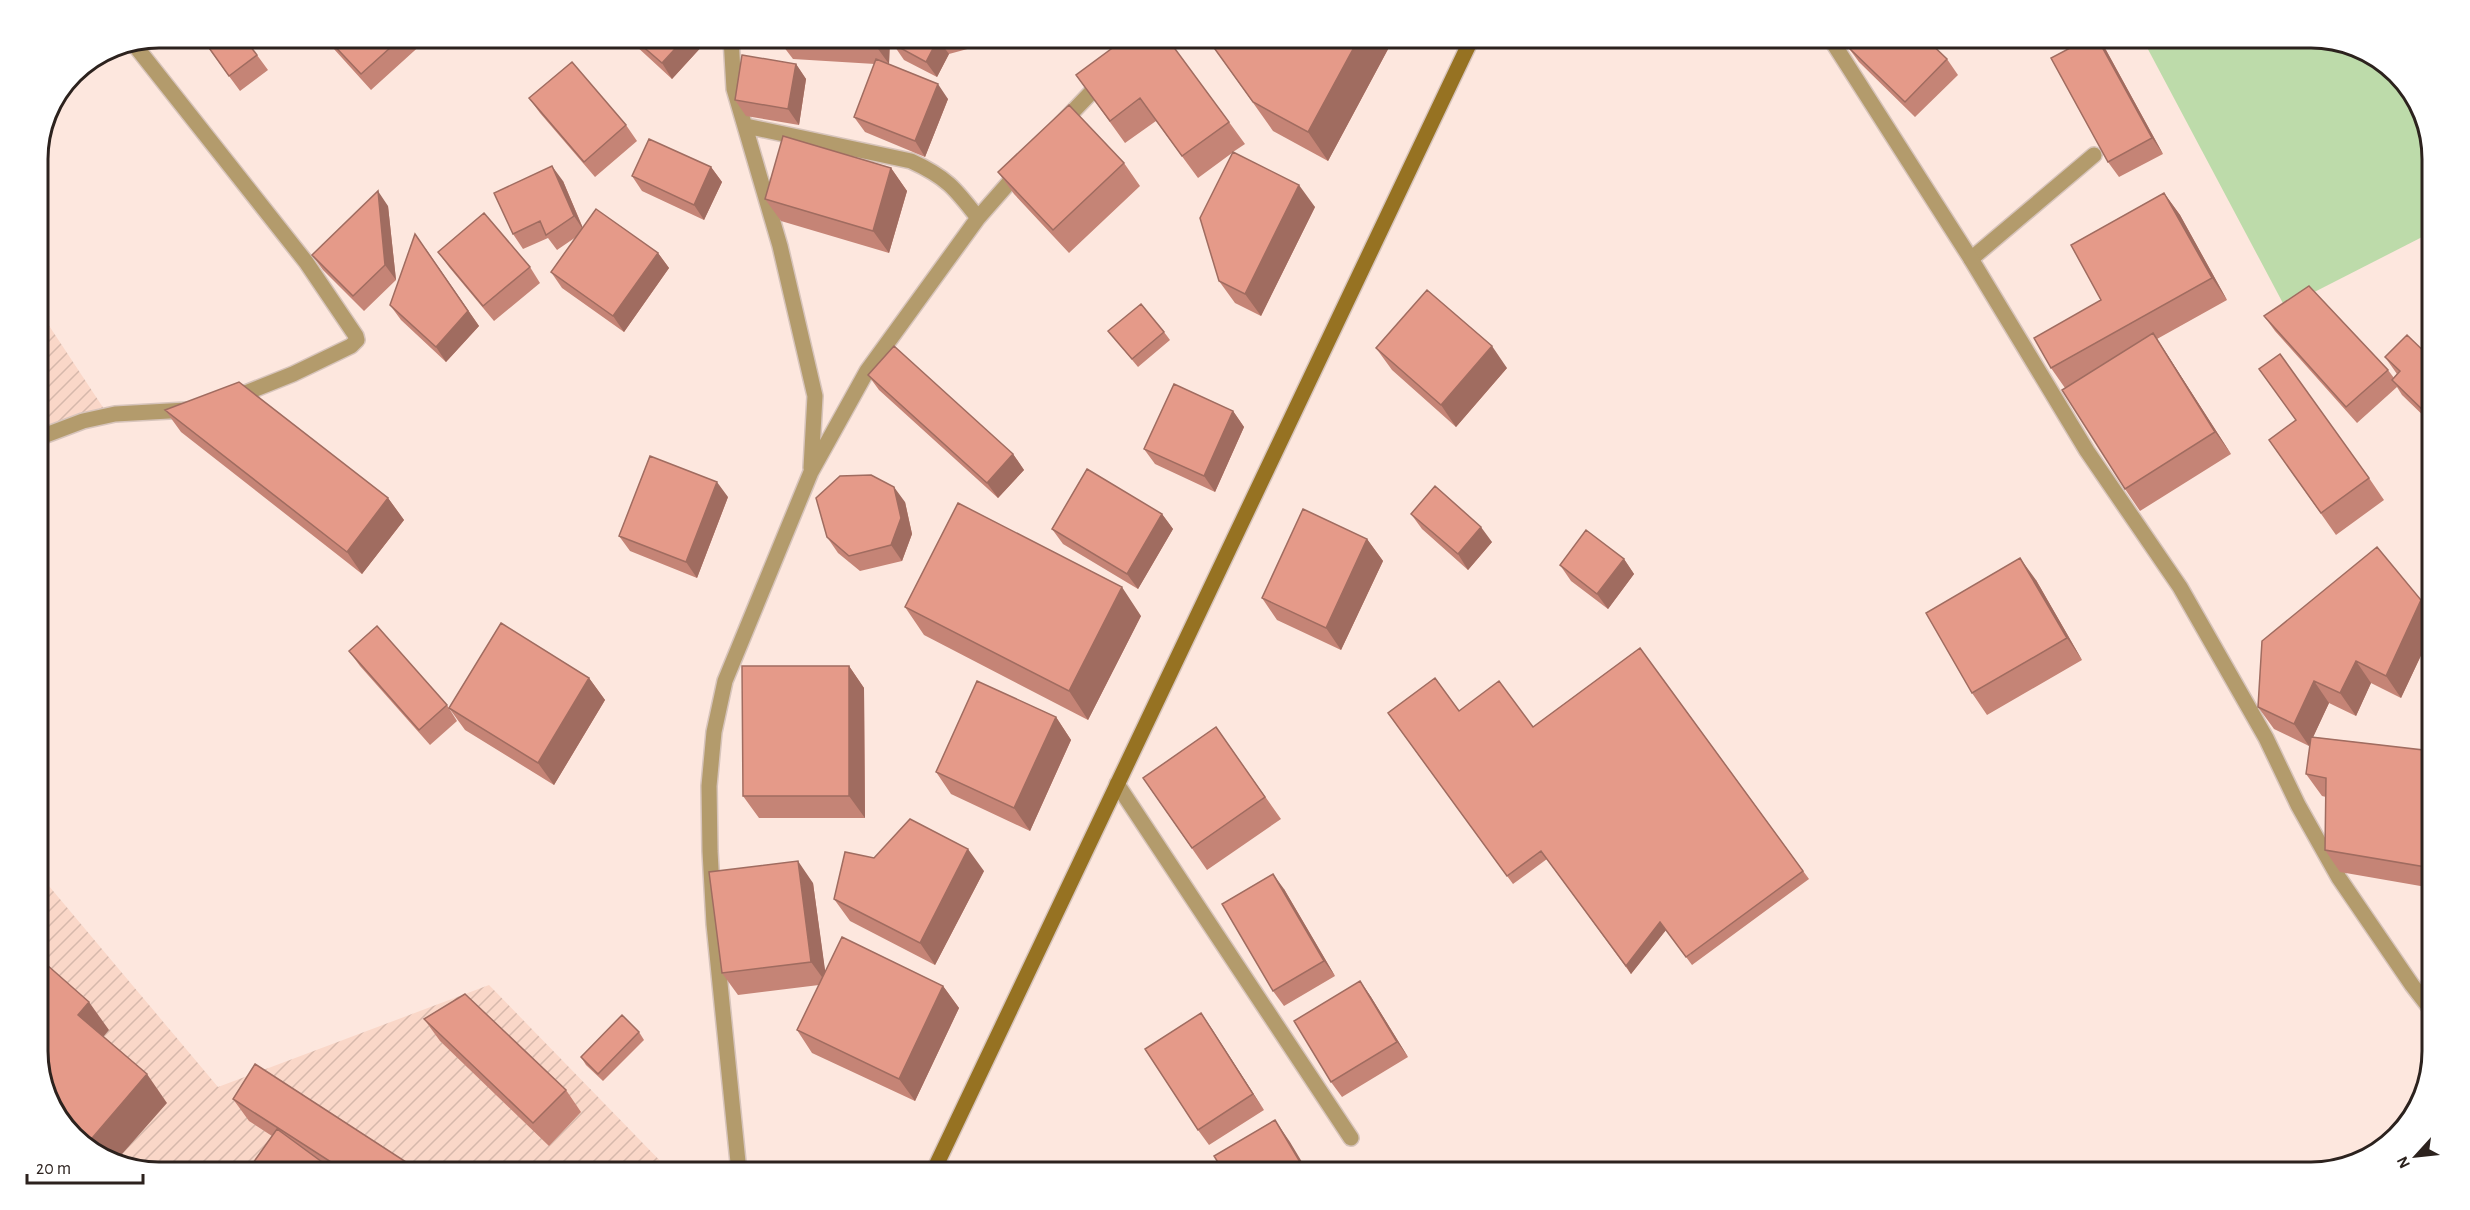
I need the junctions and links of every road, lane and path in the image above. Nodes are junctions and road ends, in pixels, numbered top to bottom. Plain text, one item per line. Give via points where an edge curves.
1 (732, 48) edge
2 (1467, 48) edge
3 (1841, 48) edge
4 (138, 50) edge
5 (1115, 68) edge
6 (746, 126) junction
7 (1050, 136) edge
8 (2094, 154) edge
9 (1028, 161) edge
10 (978, 218) junction
11 (1971, 260) junction
12 (48, 434) edge
13 (811, 472) junction
14 (1117, 784) junction
15 (2422, 997) edge
16 (1351, 1138) dead end
17 (738, 1162) edge
18 (938, 1162) edge

1 - 6 street via 734,89
2 - 14 street
3 - 11 street
4 - 12 street via 306,262 357,340 293,374 211,406 115,414
5 - 7 street
6 - 10 street via 910,161 935,172 955,188
6 - 13 street via 780,246 815,396
8 - 11 street
9 - 10 street
10 - 13 street via 867,371
11 - 15 street via 2087,452 2180,587 2266,738 2339,878
13 - 17 street via 725,681 714,732 709,786 714,924
14 - 16 street
14 - 18 street

